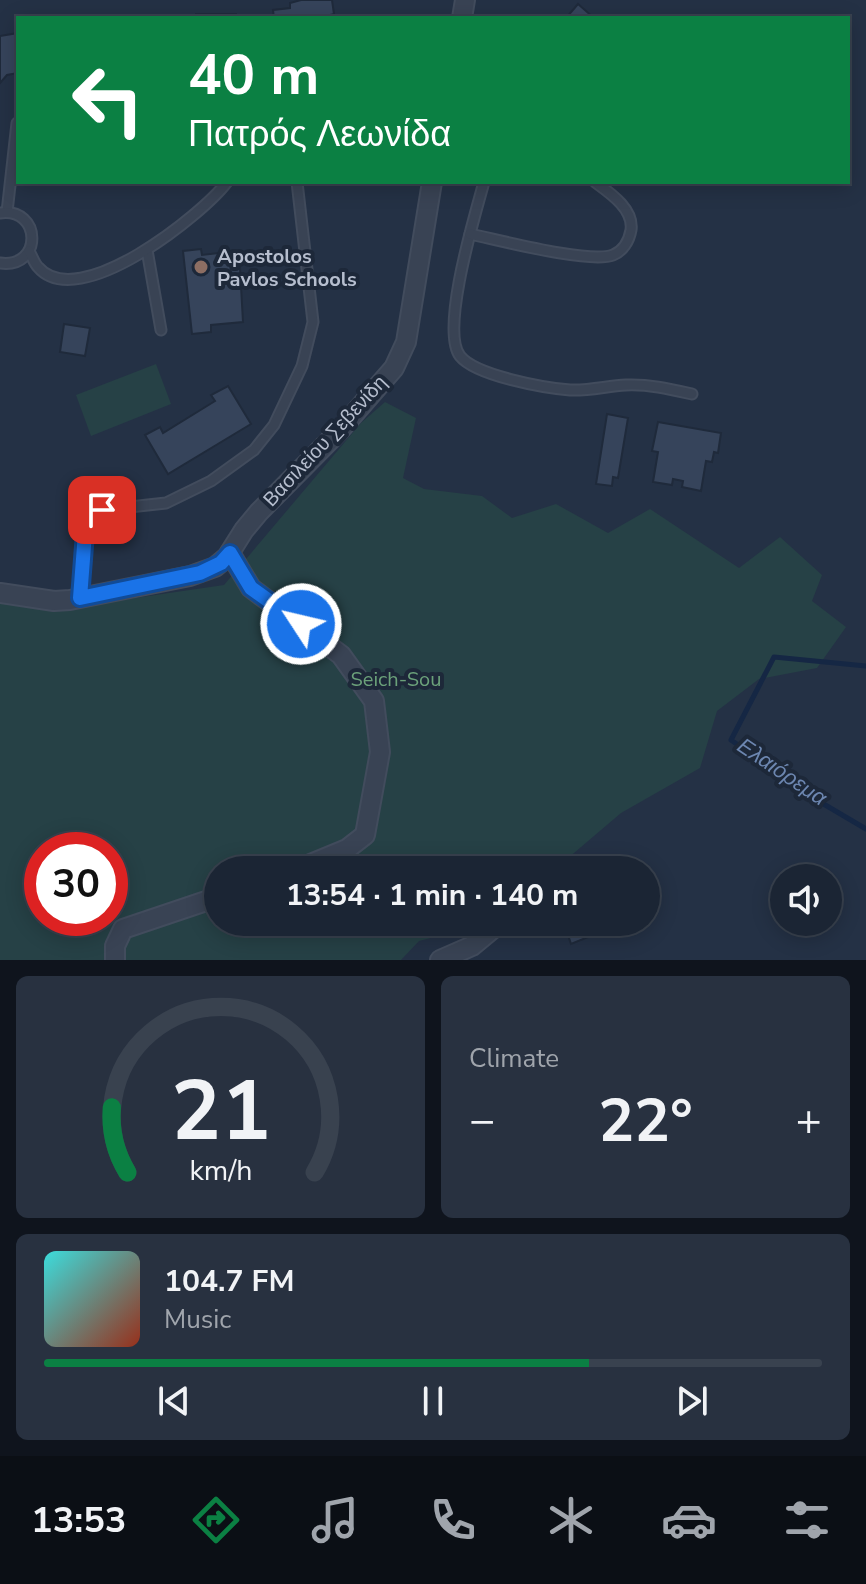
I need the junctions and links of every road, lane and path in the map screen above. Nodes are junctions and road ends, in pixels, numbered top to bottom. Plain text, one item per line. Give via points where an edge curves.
1 (16, 129) edge
2 (225, 184) edge
3 (297, 184) edge
4 (432, 184) edge
5 (483, 184) edge
6 (598, 184) edge
7 (3, 213) edge
8 (470, 234) junction
9 (147, 250) junction
10 (29, 251) junction
11 (0, 263) edge
12 (161, 330) dead end
13 (692, 394) dead end
14 (230, 553) junction
15 (0, 593) edge
16 (80, 598) junction
17 (330, 856) edge
18 (204, 902) edge
19 (484, 936) edge
20 (115, 960) edge
21 (440, 960) edge

1 - 7 lane
2 - 9 lane
3 - 16 lane via 313,322 302,366 274,425 254,450 211,481 166,503 102,510 86,520
4 - 14 street, Βασιλείου Σεβενίδη via 406,342 394,368 248,525
5 - 8 lane
6 - 8 lane via 618,200 630,219 628,240 612,256 583,256
7 - 10 lane via 27,223 32,233
8 - 13 lane via 453,332 464,360 503,376 559,388 638,385
9 - 10 lane via 105,272 74,279 39,269
9 - 12 lane
10 - 11 lane via 16,262
14 - 16 street via 200,573
14 - 17 street via 251,588 341,655 374,701 380,752 365,835
15 - 16 street via 54,601
18 - 20 street via 123,929
19 - 21 street

